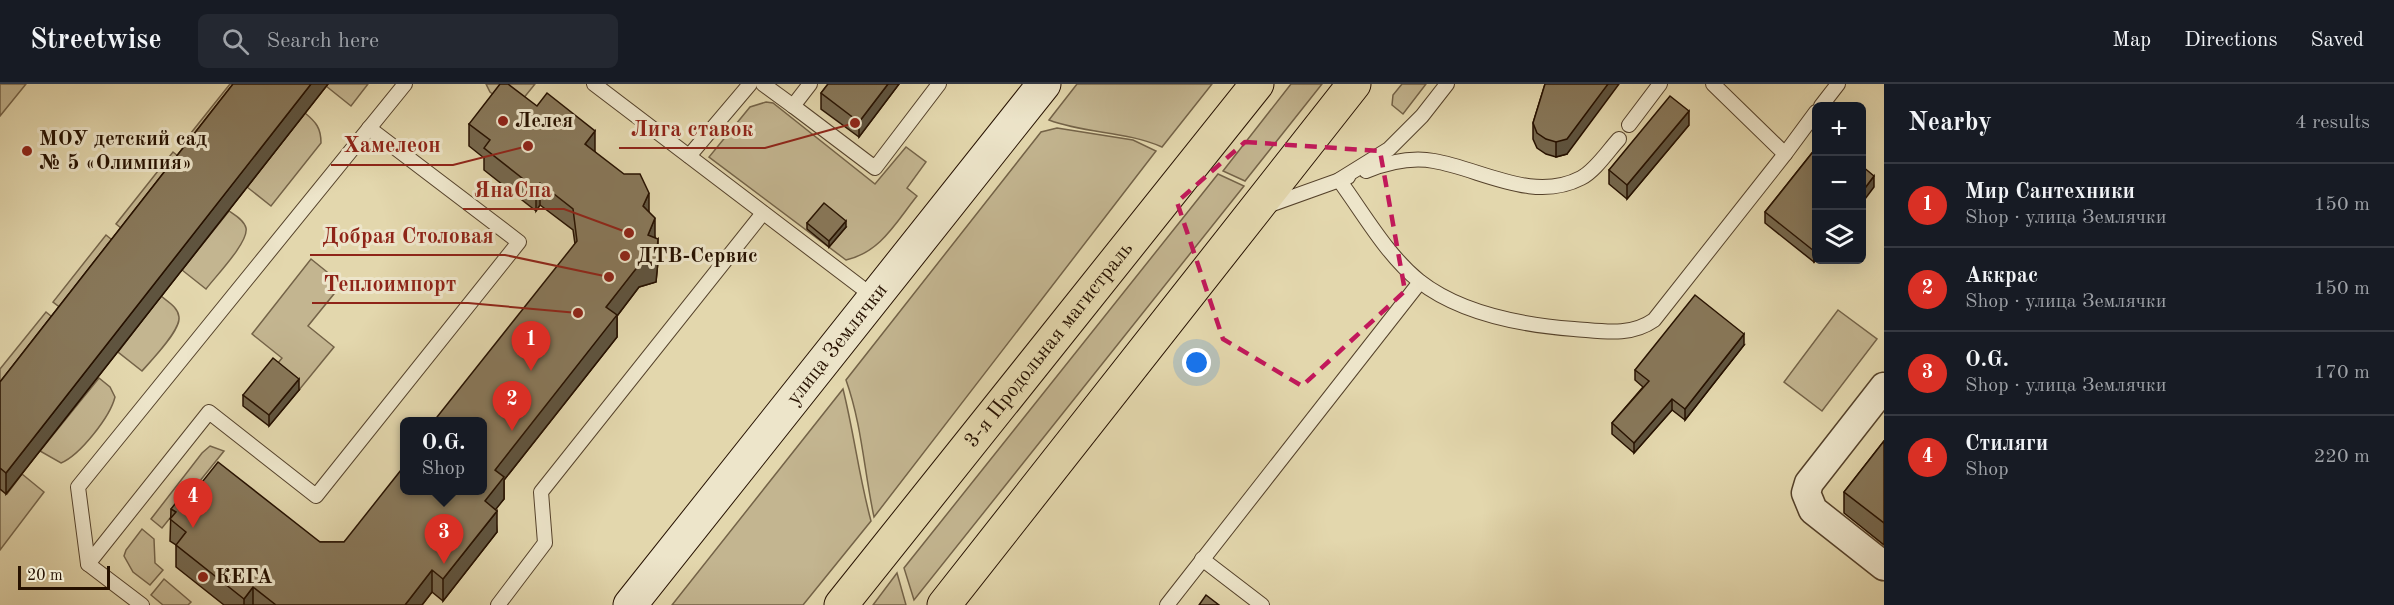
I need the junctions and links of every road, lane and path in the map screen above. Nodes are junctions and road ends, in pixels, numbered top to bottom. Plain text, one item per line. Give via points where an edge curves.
1 (405, 84) edge
2 (594, 84) edge
3 (750, 84) edge
4 (764, 84) edge
5 (810, 84) edge
6 (939, 84) edge
7 (1044, 84) edge
8 (1257, 84) edge
9 (1354, 84) edge
10 (1447, 84) edge
11 (1660, 84) edge
12 (1713, 84) edge
13 (1838, 84) edge
14 (1824, 102) edge
15 (793, 106) junction
16 (1812, 117) edge
17 (1629, 125) dead end
18 (369, 128) junction
19 (1619, 139) dead end
20 (1785, 154) junction
21 (689, 156) junction
22 (1340, 180) junction
23 (1256, 209) junction
24 (763, 213) junction
25 (1420, 282) junction
26 (875, 298) junction
27 (1884, 387) edge
28 (1202, 559) junction
29 (88, 564) junction
30 (1884, 566) edge
31 (142, 605) edge
32 (498, 605) edge
33 (630, 605) edge
34 (841, 605) edge
35 (944, 605) edge
36 (1167, 605) edge
37 (1262, 605) edge

1 - 18 lane
2 - 21 lane
3 - 21 lane
4 - 15 lane
5 - 15 lane
6 - 15 lane via 875,168
7 - 26 main road, улица Землячки
8 - 34 highway, 3-я Продольная магистраль
9 - 23 highway
10 - 22 lane via 1389,149
11 - 17 lane
12 - 20 lane
13 - 14 lane
16 - 20 lane
18 - 29 lane via 78,487
18 - 29 lane via 519,242 316,496 209,412
19 - 22 lane via 1583,177 1563,185 1511,184 1431,160 1387,163
20 - 25 lane via 1654,320 1643,328 1615,332 1508,321 1470,309
21 - 24 lane
22 - 23 lane
22 - 25 lane via 1395,256
23 - 35 highway
24 - 26 lane
24 - 32 lane via 541,492 545,543
25 - 28 lane
26 - 33 main road, улица Землячки
27 - 30 street via 1809,483 1806,493 1813,510
28 - 36 lane
28 - 37 lane
29 - 31 lane

